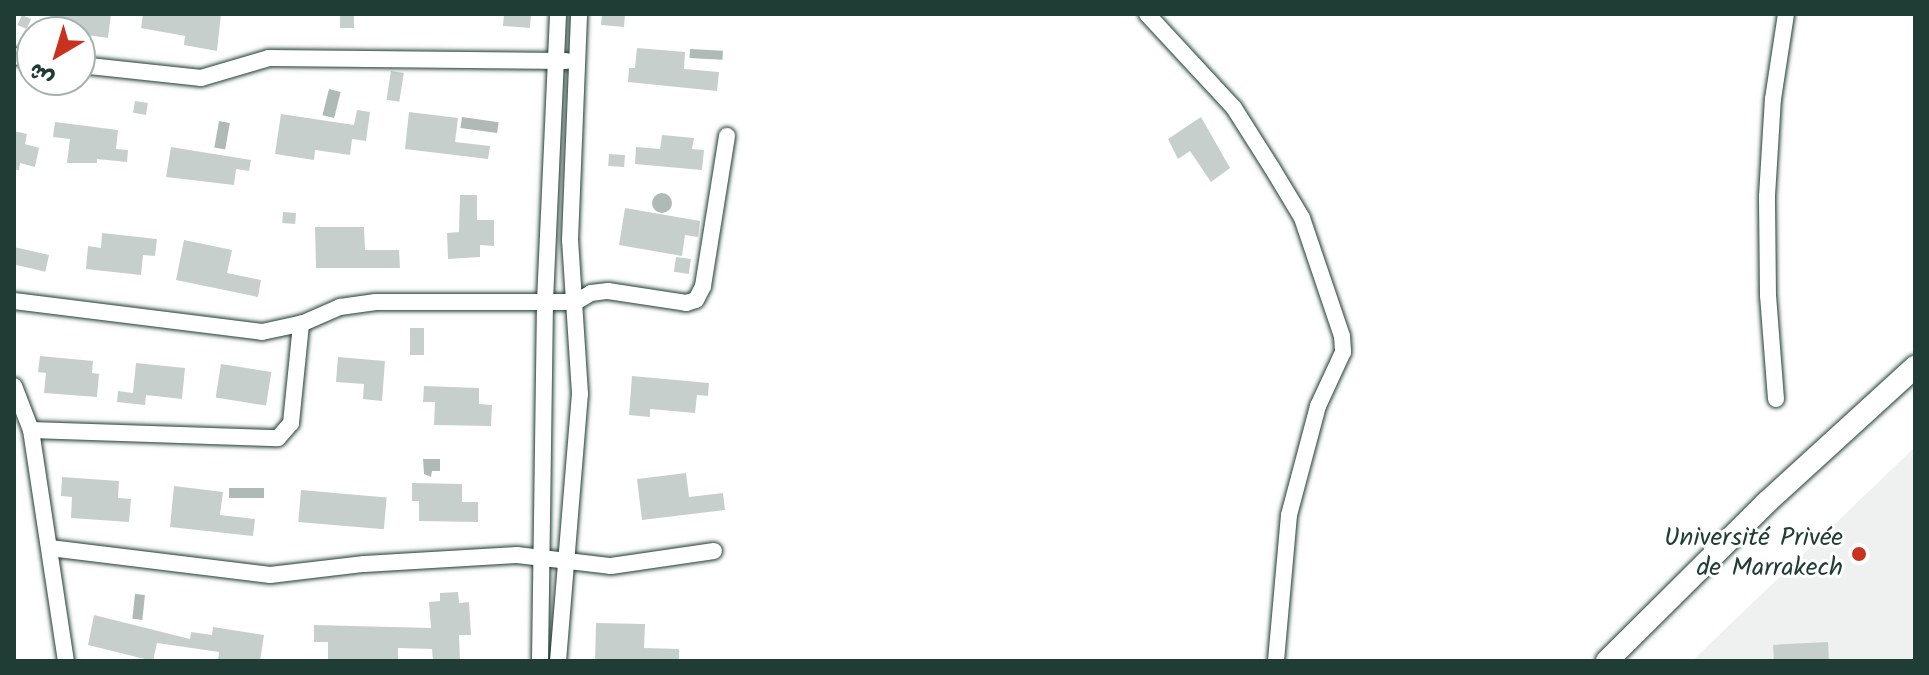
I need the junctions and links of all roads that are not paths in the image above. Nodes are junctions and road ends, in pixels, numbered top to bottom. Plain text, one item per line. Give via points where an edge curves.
1 (558, 14) edge
2 (579, 14) edge
3 (1147, 14) edge
4 (1786, 14) edge
5 (556, 60) junction
6 (576, 61) junction
7 (96, 67) edge
8 (727, 136) dead end
9 (14, 301) edge
10 (545, 301) junction
11 (576, 302) junction
12 (301, 324) junction
13 (1915, 367) edge
14 (14, 386) edge
15 (1776, 399) dead end
16 (31, 430) junction
17 (50, 548) junction
18 (714, 551) dead end
19 (540, 557) junction
20 (565, 562) junction
21 (66, 661) edge
22 (540, 661) edge
23 (558, 661) edge
24 (1276, 661) edge
25 (1607, 661) edge

1 - 5 street
2 - 6 street
3 - 24 street via 1234,108 1272,168 1302,218 1342,336 1343,352 1318,406 1289,515
4 - 15 street via 1773,99 1767,196
5 - 6 street
5 - 7 street via 269,58 201,78
5 - 10 street
6 - 11 street via 570,240
8 - 11 street via 709,256 696,300 686,303 608,291
9 - 12 street via 252,331
10 - 11 street
10 - 12 street via 376,302 331,309
10 - 19 street
11 - 20 street via 578,453
12 - 16 street via 291,423 278,438
13 - 25 main road via 1766,503
14 - 16 street
16 - 17 street
17 - 19 street via 270,575 364,564
17 - 21 street
18 - 20 street via 611,566
19 - 20 street
19 - 22 street
20 - 23 street

